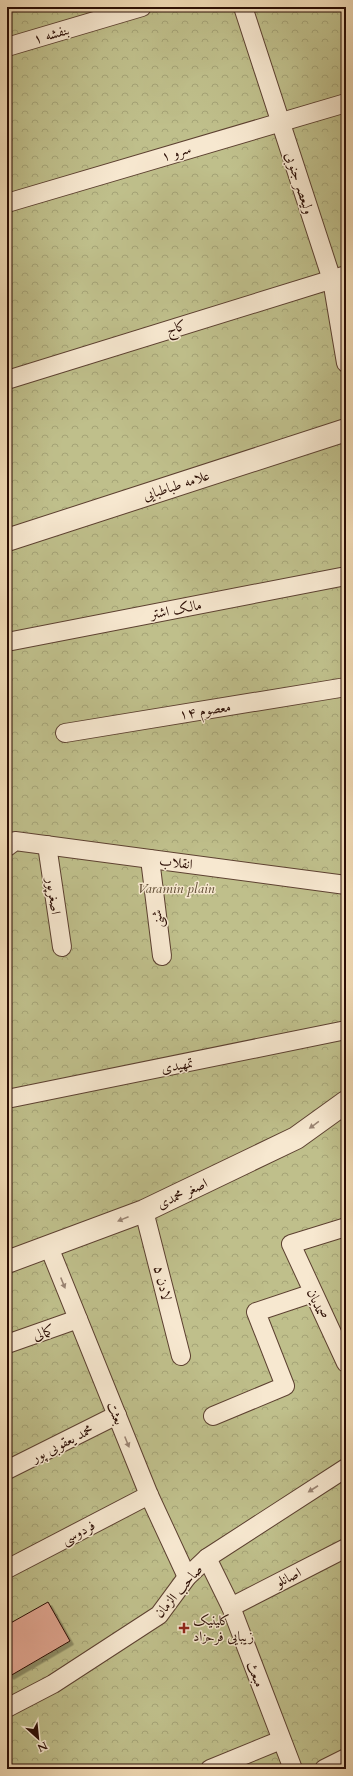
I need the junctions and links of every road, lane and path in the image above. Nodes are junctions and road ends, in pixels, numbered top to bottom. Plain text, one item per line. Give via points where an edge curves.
1 (142, 7) edge
2 (243, 7) edge
3 (7, 47) edge
4 (346, 103) edge
5 (280, 121) junction
6 (8, 198) edge
7 (339, 277) edge
8 (346, 363) edge
9 (7, 380) edge
10 (346, 430) edge
11 (7, 540) edge
12 (346, 576) edge
13 (7, 642) edge
14 (346, 687) edge
15 (64, 733) dead end
16 (47, 845) junction
17 (7, 847) edge
18 (150, 859) junction
19 (346, 886) edge
20 (62, 947) dead end
21 (162, 956) dead end
22 (346, 1030) edge
23 (7, 1099) edge
24 (346, 1102) edge
25 (144, 1211) junction
26 (346, 1227) edge
27 (49, 1246) junction
28 (7, 1262) edge
29 (313, 1293) junction
30 (78, 1320) junction
31 (7, 1344) edge
32 (181, 1356) dead end
33 (346, 1363) edge
34 (117, 1415) junction
35 (213, 1416) dead end
36 (346, 1468) edge
37 (7, 1470) edge
38 (149, 1495) junction
39 (346, 1548) edge
40 (207, 1558) junction
41 (7, 1569) edge
42 (188, 1577) junction
43 (231, 1607) junction
44 (7, 1708) edge
45 (281, 1740) junction
46 (346, 1758) edge
47 (210, 1769) edge
48 (293, 1769) edge
49 (324, 1769) edge

1 - 3 street, بنفشه ۱
2 - 5 street, ولیعصر جنوبی
4 - 5 street, سرو ۱
5 - 6 street, سرو ۱
5 - 7 street, ولیعصر جنوبی
7 - 8 street, ولیعصر جنوبی
7 - 9 street, کاج
10 - 11 street, علامه طباطبایی
12 - 13 street, مالک اشتر
14 - 15 street, ۱۴ معصوم
16 - 17 street, انقلاب via 15,841
16 - 18 street, انقلاب
16 - 20 street, اصغرپور
18 - 19 street, انقلاب
18 - 21 street, شنی
22 - 23 street, تمهیدی
24 -> 25 street, اصغر محمدی via 296,1138
25 -> 27 street, اصغر محمدی
25 - 32 street, لادن ۵
26 - 29 street, صمدیان via 291,1244
27 - 28 street, اصغر محمدی
27 -> 30 street, بعثت
29 - 33 street, صمدیان
29 - 35 street via 256,1312 285,1386
30 - 31 street, کمالی
30 - 34 street, بعثت
34 - 37 street, محمد یعقوبی پور
34 -> 38 street, بعثت
36 -> 40 street, صاحب الزمان
38 - 41 street, فردوسی
38 - 42 street, بعثت
39 - 43 street, اصانلو
40 - 42 street, صاحب الزمان
40 - 43 street, مبعث
42 - 44 street, صاحب الزمان via 159,1615 53,1684
43 - 45 street, مبعث
45 - 47 street
45 - 48 street, مبعث
46 - 49 street

